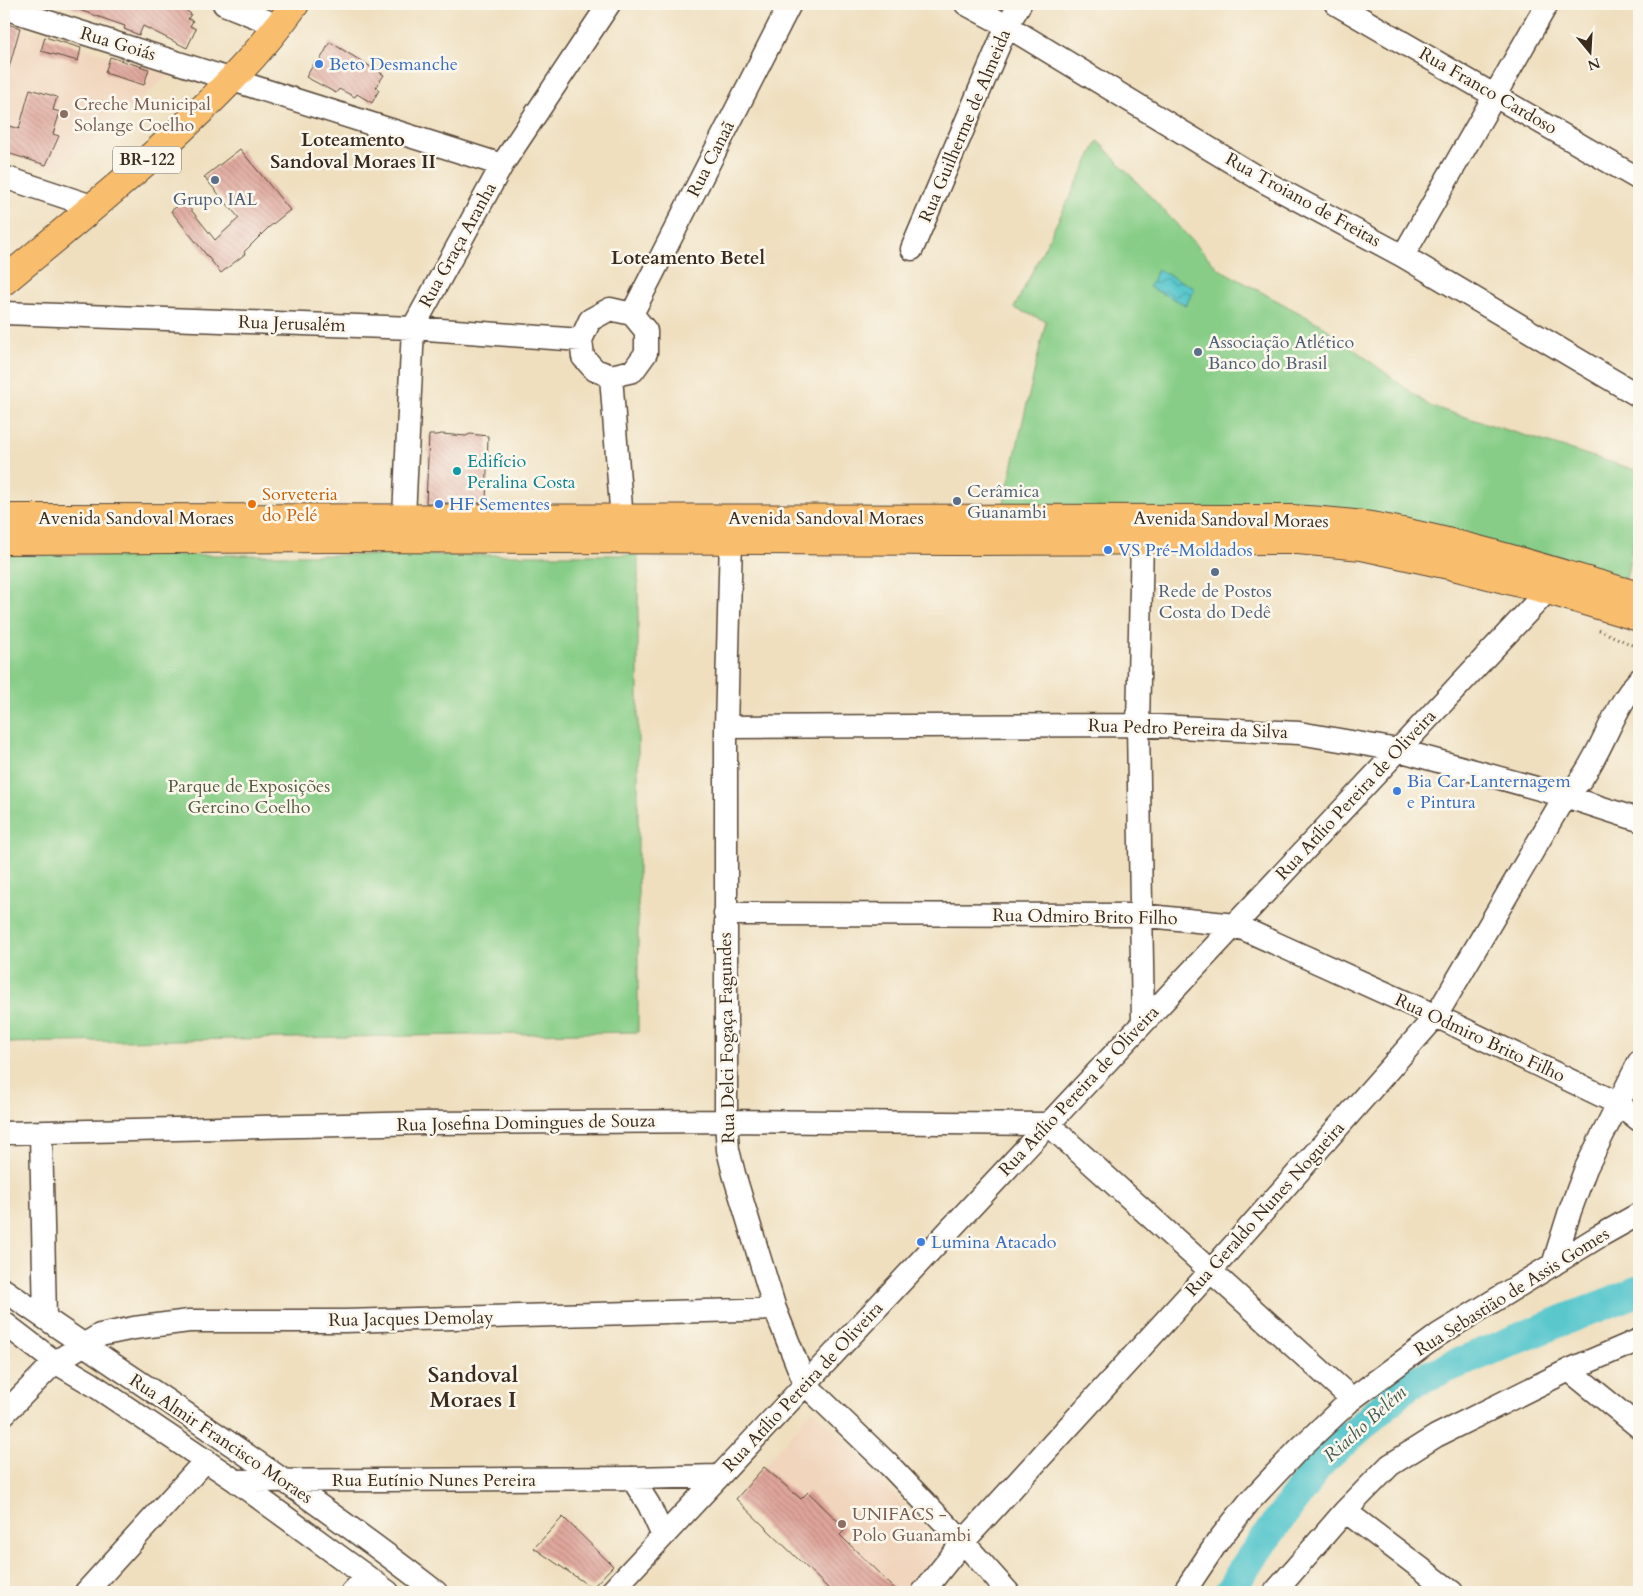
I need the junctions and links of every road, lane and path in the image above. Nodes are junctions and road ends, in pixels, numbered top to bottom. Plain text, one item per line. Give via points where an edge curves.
1 (224, 4) edge
2 (295, 4) edge
3 (609, 4) edge
4 (790, 4) edge
5 (966, 4) edge
6 (1020, 4) edge
7 (1336, 4) edge
8 (1547, 4) edge
9 (4, 8) edge
10 (279, 26) junction
11 (1008, 26) junction
12 (233, 80) junction
13 (1496, 96) junction
14 (502, 165) junction
15 (4, 178) edge
16 (1639, 179) edge
17 (95, 207) junction
18 (912, 249) dead end
19 (1403, 256) junction
20 (4, 281) edge
21 (4, 312) edge
22 (632, 314) junction
23 (413, 328) junction
24 (581, 340) junction
25 (611, 376) junction
26 (1639, 396) edge
27 (404, 517) junction
28 (4, 518) edge
29 (336, 528) junction
30 (623, 529) junction
31 (984, 530) junction
32 (731, 539) junction
33 (4, 540) edge
34 (1142, 540) junction
35 (1548, 590) junction
36 (1639, 596) edge
37 (1639, 617) edge
38 (1639, 680) edge
39 (1138, 725) junction
40 (726, 727) junction
41 (1398, 750) junction
42 (1565, 796) junction
43 (1639, 820) edge
44 (725, 914) junction
45 (1140, 915) junction
46 (1234, 925) junction
47 (1436, 1016) junction
48 (1143, 1023) junction
49 (1639, 1062) edge
50 (1619, 1104) junction
51 (1639, 1120) edge
52 (726, 1121) junction
53 (1048, 1124) junction
54 (41, 1132) junction
55 (4, 1133) edge
56 (1639, 1214) edge
57 (1553, 1265) junction
58 (1210, 1272) junction
59 (4, 1290) edge
60 (775, 1309) junction
61 (44, 1318) junction
62 (4, 1323) edge
63 (1639, 1340) edge
64 (84, 1345) junction
65 (55, 1362) junction
66 (1569, 1370) junction
67 (805, 1384) junction
68 (1352, 1399) junction
69 (4, 1414) edge
70 (1639, 1427) edge
71 (206, 1460) junction
72 (720, 1476) junction
73 (632, 1478) junction
74 (236, 1481) junction
75 (284, 1481) junction
76 (1344, 1511) junction
77 (663, 1536) junction
78 (963, 1542) junction
79 (360, 1584) edge
80 (86, 1592) edge
81 (388, 1592) edge
82 (436, 1592) edge
83 (611, 1592) edge
84 (923, 1592) edge
85 (1008, 1592) edge
86 (1184, 1592) edge
87 (1275, 1592) edge
88 (1452, 1592) edge

1 - 10 street
2 - 10 main road, BR-122
3 - 14 street, Rua Graça Aranha
4 - 22 street, Rua Canaã
5 - 11 street, Rua Troiano de Freitas
6 - 11 street, Rua Guilherme de Almeida
7 - 13 street, Rua Franco Cardoso
8 - 13 street
9 - 12 street, Rua Goiás
10 - 12 main road, BR-122
11 - 18 street, Rua Guilherme de Almeida
11 - 19 street, Rua Troiano de Freitas via 1263,180
12 - 14 street, Rua Goiás
12 - 17 main road, BR-122
13 - 16 street, Rua Franco Cardoso
13 - 19 street
14 - 23 street, Rua Graça Aranha
15 - 17 street
17 - 20 main road, BR-122
19 - 26 street, Rua Troiano de Freitas
21 - 23 street, Rua Jerusalém
22 - 24 street via 610,309 590,320
22 - 25 street via 646,331 646,353 633,370
23 - 24 street, Rua Jerusalém
23 - 27 street, Rua Graça Aranha
24 - 25 street via 584,357 595,370
25 - 30 street
27 - 29 main road, Avenida Sandoval Moraes
27 - 30 main road, Avenida Sandoval Moraes
28 - 29 main road, Avenida Sandoval Moraes
29 - 30 main road, Avenida Sandoval Moraes
29 - 33 main road, Avenida Sandoval Moraes
30 - 31 main road, Avenida Sandoval Moraes via 862,517
30 - 32 main road, Avenida Sandoval Moraes
31 - 32 main road, Avenida Sandoval Moraes
31 - 34 main road, Avenida Sandoval Moraes
31 - 36 main road, Avenida Sandoval Moraes via 1282,518 1331,521 1427,537
32 - 40 street, Rua Delci Fogaça Fagundes
34 - 35 main road, Avenida Sandoval Moraes via 1298,540 1362,546 1449,564
34 - 39 street
35 - 37 main road, Avenida Sandoval Moraes
35 - 41 street, Rua Atílio Pereira de Oliveira
38 - 42 street, Rua Geraldo Nunes Nogueira via 1615,715 1579,783
39 - 40 street, Rua Pedro Pereira da Silva
39 - 41 street, Rua Pedro Pereira da Silva via 1299,733
39 - 45 street
40 - 44 street, Rua Delci Fogaça Fagundes
41 - 42 street, Rua Pedro Pereira da Silva
41 - 46 street, Rua Atílio Pereira de Oliveira
42 - 43 street, Rua Pedro Pereira da Silva
42 - 47 street, Rua Geraldo Nunes Nogueira
44 - 45 street, Rua Odmiro Brito Filho
44 - 52 street, Rua Delci Fogaça Fagundes
45 - 46 street, Rua Odmiro Brito Filho
45 - 48 street
46 - 47 street, Rua Odmiro Brito Filho
46 - 48 street, Rua Atílio Pereira de Oliveira
47 - 50 street, Rua Odmiro Brito Filho
47 - 58 street, Rua Geraldo Nunes Nogueira
48 - 53 street, Rua Atílio Pereira de Oliveira
49 - 50 street
50 - 51 street, Rua Odmiro Brito Filho
50 - 57 street via 1586,1168
52 - 53 street, Rua Josefina Domingues de Souza
52 - 54 street, Rua Josefina Domingues de Souza
52 - 60 street, Rua Delci Fogaça Fagundes via 734,1174
53 - 58 street
53 - 67 street, Rua Atílio Pereira de Oliveira
54 - 55 street, Rua Josefina Domingues de Souza
54 - 61 street
56 - 57 street, Rua Sebastião de Assis Gomes
57 - 68 street, Rua Sebastião de Assis Gomes via 1438,1335
58 - 68 street
58 - 78 street, Rua Geraldo Nunes Nogueira
59 - 61 street, Rua Almir Francisco Moraes
60 - 64 street, Rua Jacques Demolay via 189,1322 134,1328 100,1336
60 - 67 street, Rua Delci Fogaça Fagundes
61 - 64 street, Rua Almir Francisco Moraes
62 - 65 street, Rua Almir Francisco Moraes
63 - 66 street
64 - 65 street, Rua Jacques Demolay
64 - 75 street, Rua Almir Francisco Moraes
65 - 69 street, Rua Jacques Demolay
65 - 71 street, Rua Almir Francisco Moraes
66 - 70 street
66 - 76 street via 1436,1436 1390,1465
67 - 72 street, Rua Atílio Pereira de Oliveira
67 - 78 street, Rua Delci Fogaça Fagundes
68 - 86 street, Rua Sebastião de Assis Gomes via 1249,1502 1218,1540
71 - 74 street, Rua Almir Francisco Moraes
71 - 80 street
72 - 73 street, Rua Eutínio Nunes Pereira
72 - 77 street, Rua Atílio Pereira de Oliveira
73 - 75 street, Rua Eutínio Nunes Pereira
73 - 77 street
74 - 75 street, Rua Eutínio Nunes Pereira
74 - 79 street, Rua Almir Francisco Moraes
75 - 82 street, Rua Almir Francisco Moraes
76 - 87 street
76 - 88 street
77 - 83 street, Rua Atílio Pereira de Oliveira
78 - 84 street, Rua Geraldo Nunes Nogueira
78 - 85 street, Rua Delci Fogaça Fagundes
79 - 81 street, Rua Almir Francisco Moraes

